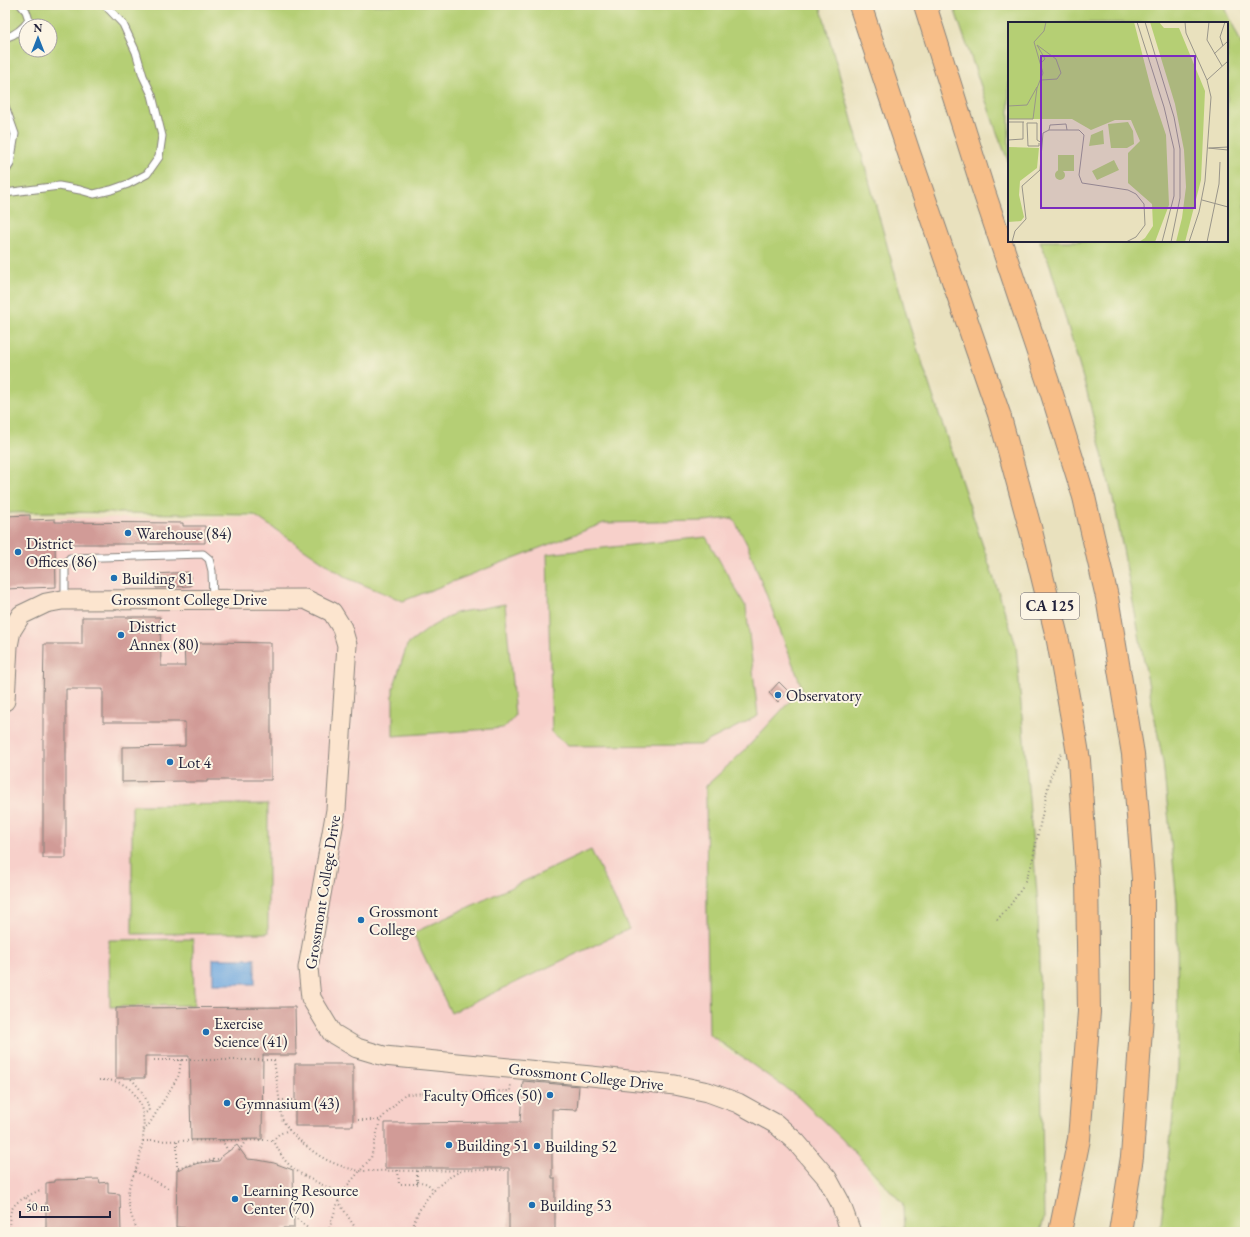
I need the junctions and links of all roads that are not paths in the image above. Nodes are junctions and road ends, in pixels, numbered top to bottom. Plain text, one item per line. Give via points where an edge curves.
1 (21, 5) edge
2 (105, 5) edge
3 (860, 5) edge
4 (925, 5) edge
5 (5, 38) edge
6 (5, 106) edge
7 (5, 172) edge
8 (5, 193) edge
9 (213, 599) junction
10 (66, 600) junction
11 (5, 701) edge
12 (850, 1232) edge
13 (1060, 1232) edge
14 (1120, 1232) edge

1 - 5 lane via 29,20 17,33
2 - 8 lane via 123,24 152,95 162,136 159,157 147,174 128,184 94,194 59,186
3 - 13 highway, CA 125 via 999,414 1058,641 1079,760 1087,877 1089,1012 1079,1140
4 - 14 highway via 1084,497 1106,597 1133,754 1143,879 1144,1001 1132,1157
6 - 7 lane via 15,134 10,164
9 - 10 street, Grossmont College Drive
9 - 10 lane via 212,571 209,559 203,554 70,558 65,566
9 - 12 street, Grossmont College Drive via 305,599 332,612 344,634 347,645 336,810 308,968 311,998 332,1033 356,1048 384,1056 675,1085 708,1092 738,1103 776,1124 796,1142 827,1178 840,1202
10 - 11 street, Grossmont College Drive via 46,603 22,615 11,631

